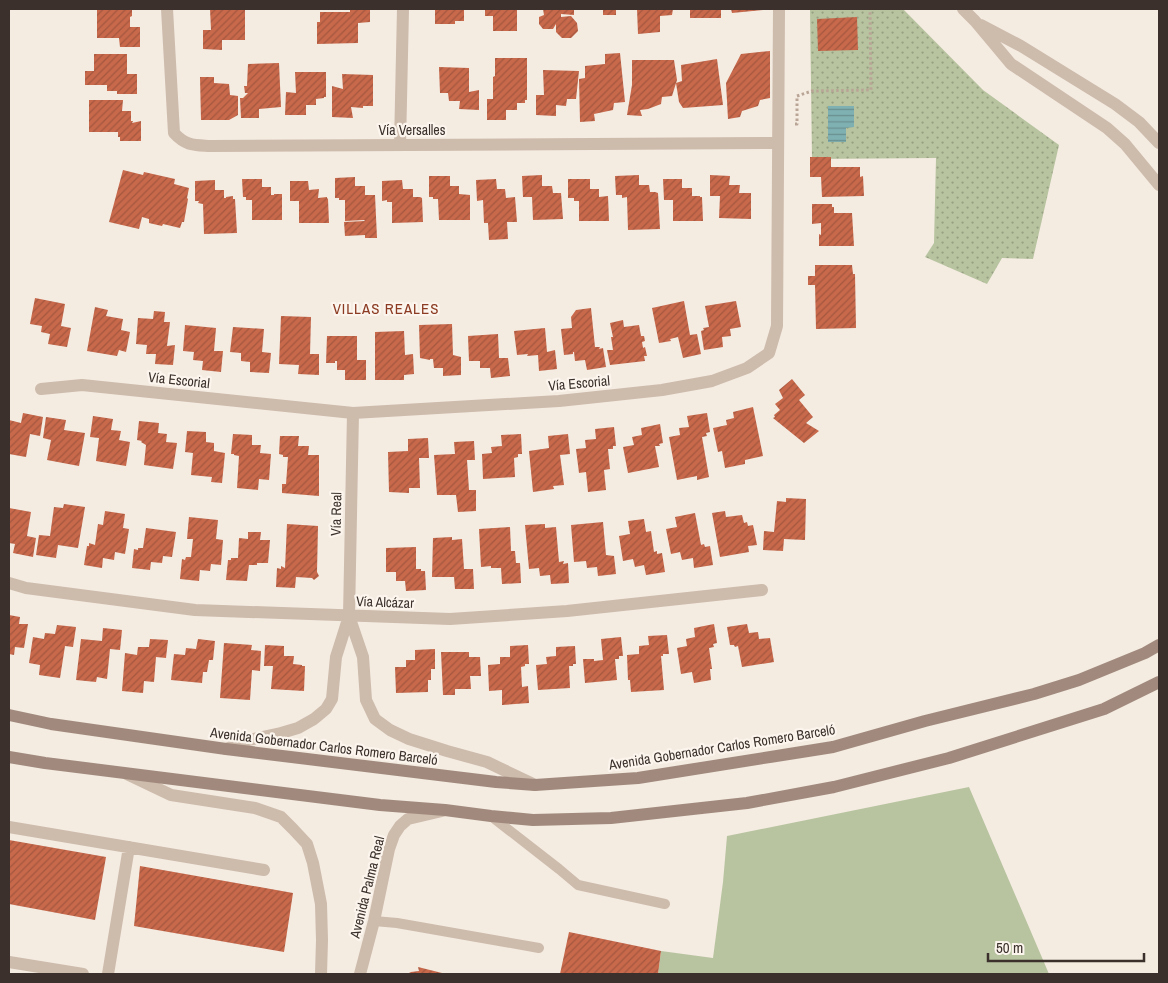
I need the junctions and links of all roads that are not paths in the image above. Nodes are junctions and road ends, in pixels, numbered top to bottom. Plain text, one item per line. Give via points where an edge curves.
1 (167, 9) edge
2 (403, 9) edge
3 (779, 9) edge
4 (962, 9) edge
5 (975, 21) junction
6 (778, 143) junction
7 (1159, 143) edge
8 (400, 145) junction
9 (1159, 184) edge
10 (41, 389) dead end
11 (353, 413) junction
12 (9, 582) edge
13 (762, 590) dead end
14 (350, 616) junction
15 (1159, 645) edge
16 (1159, 682) edge
17 (9, 715) edge
18 (226, 749) junction
19 (9, 756) edge
20 (127, 774) junction
21 (535, 785) junction
22 (445, 810) junction
23 (491, 816) junction
24 (9, 827) edge
25 (129, 847) junction
26 (264, 870) dead end
27 (665, 904) dead end
28 (374, 921) junction
29 (539, 948) dead end
30 (9, 962) edge
31 (83, 974) edge
32 (108, 974) edge
33 (322, 974) edge
34 (360, 974) edge

1 - 8 street, Vía Versalles via 174,133 180,140 210,146
2 - 8 street
3 - 6 street, Vía Escorial
4 - 5 street
5 - 7 street via 1116,104
5 - 9 street via 1010,64 1107,128
6 - 8 street, Vía Versalles
6 - 11 street, Vía Escorial via 777,326 769,353 746,368 712,381 662,390 559,401
10 - 11 street, Vía Escorial via 82,385
11 - 14 street, Vía Real
12 - 14 street, Vía Alcázar via 26,588 195,610
13 - 14 street, Vía Alcázar via 567,611 450,619
14 - 18 street via 336,657 332,699 326,709 298,728
14 - 21 street via 363,657 366,700 375,719 409,739 487,762
15 - 21 main road, Avenida Gobernador Carlos Romero Barceló via 1079,680 833,747 638,778
16 - 23 main road via 1104,709 949,758 834,787 747,803 611,818 533,820
17 - 18 main road, Avenida Gobernador Carlos Romero Barceló
18 - 21 main road, Avenida Gobernador Carlos Romero Barceló
19 - 20 main road
20 - 22 main road
20 - 33 street via 171,795 256,808 280,817 293,829 307,844 313,863 321,904
22 - 23 main road
22 - 28 street, Avenida Palma Real via 408,819 394,835
23 - 27 lane via 578,885
24 - 25 street
25 - 26 street
25 - 32 street
28 - 29 lane
28 - 34 street, Avenida Palma Real
30 - 31 street

